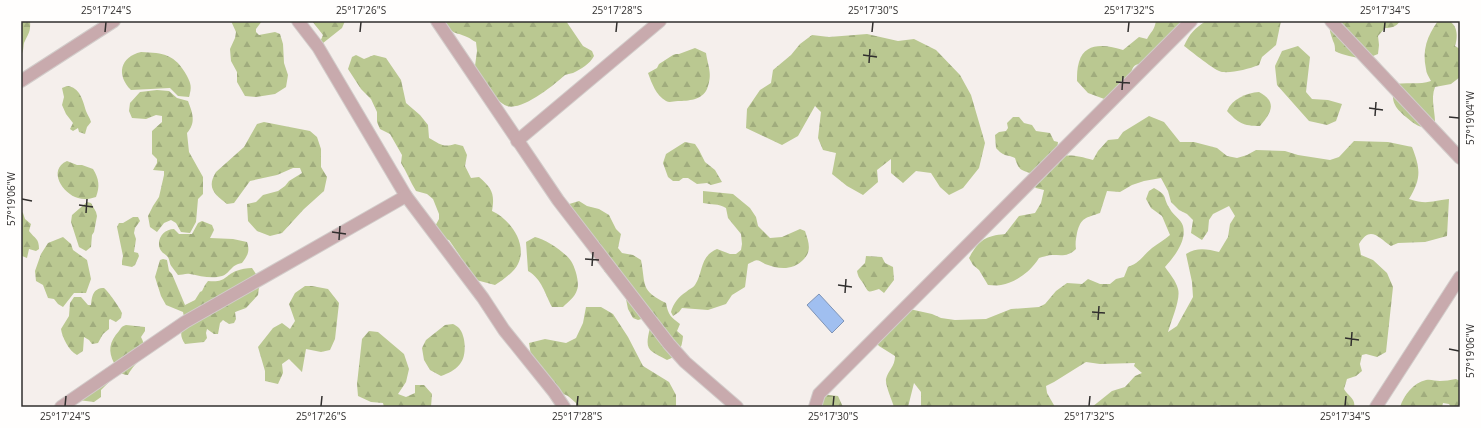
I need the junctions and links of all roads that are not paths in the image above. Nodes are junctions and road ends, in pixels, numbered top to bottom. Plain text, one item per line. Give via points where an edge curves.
1 (114, 21) edge
2 (298, 21) edge
3 (438, 21) edge
4 (660, 21) edge
5 (1191, 21) edge
6 (1331, 21) edge
7 (21, 81) edge
8 (517, 141) junction
9 (1460, 158) edge
10 (406, 196) junction
11 (1460, 277) edge
12 (61, 407) edge
13 (564, 407) edge
14 (737, 407) edge
15 (815, 407) edge
16 (1376, 407) edge

1 - 7 street
2 - 10 street via 318,48
3 - 8 street
4 - 8 street
5 - 15 street via 819,394
6 - 9 street
8 - 14 street via 558,200 669,344 685,362
10 - 12 street via 185,322
10 - 13 street
11 - 16 street

